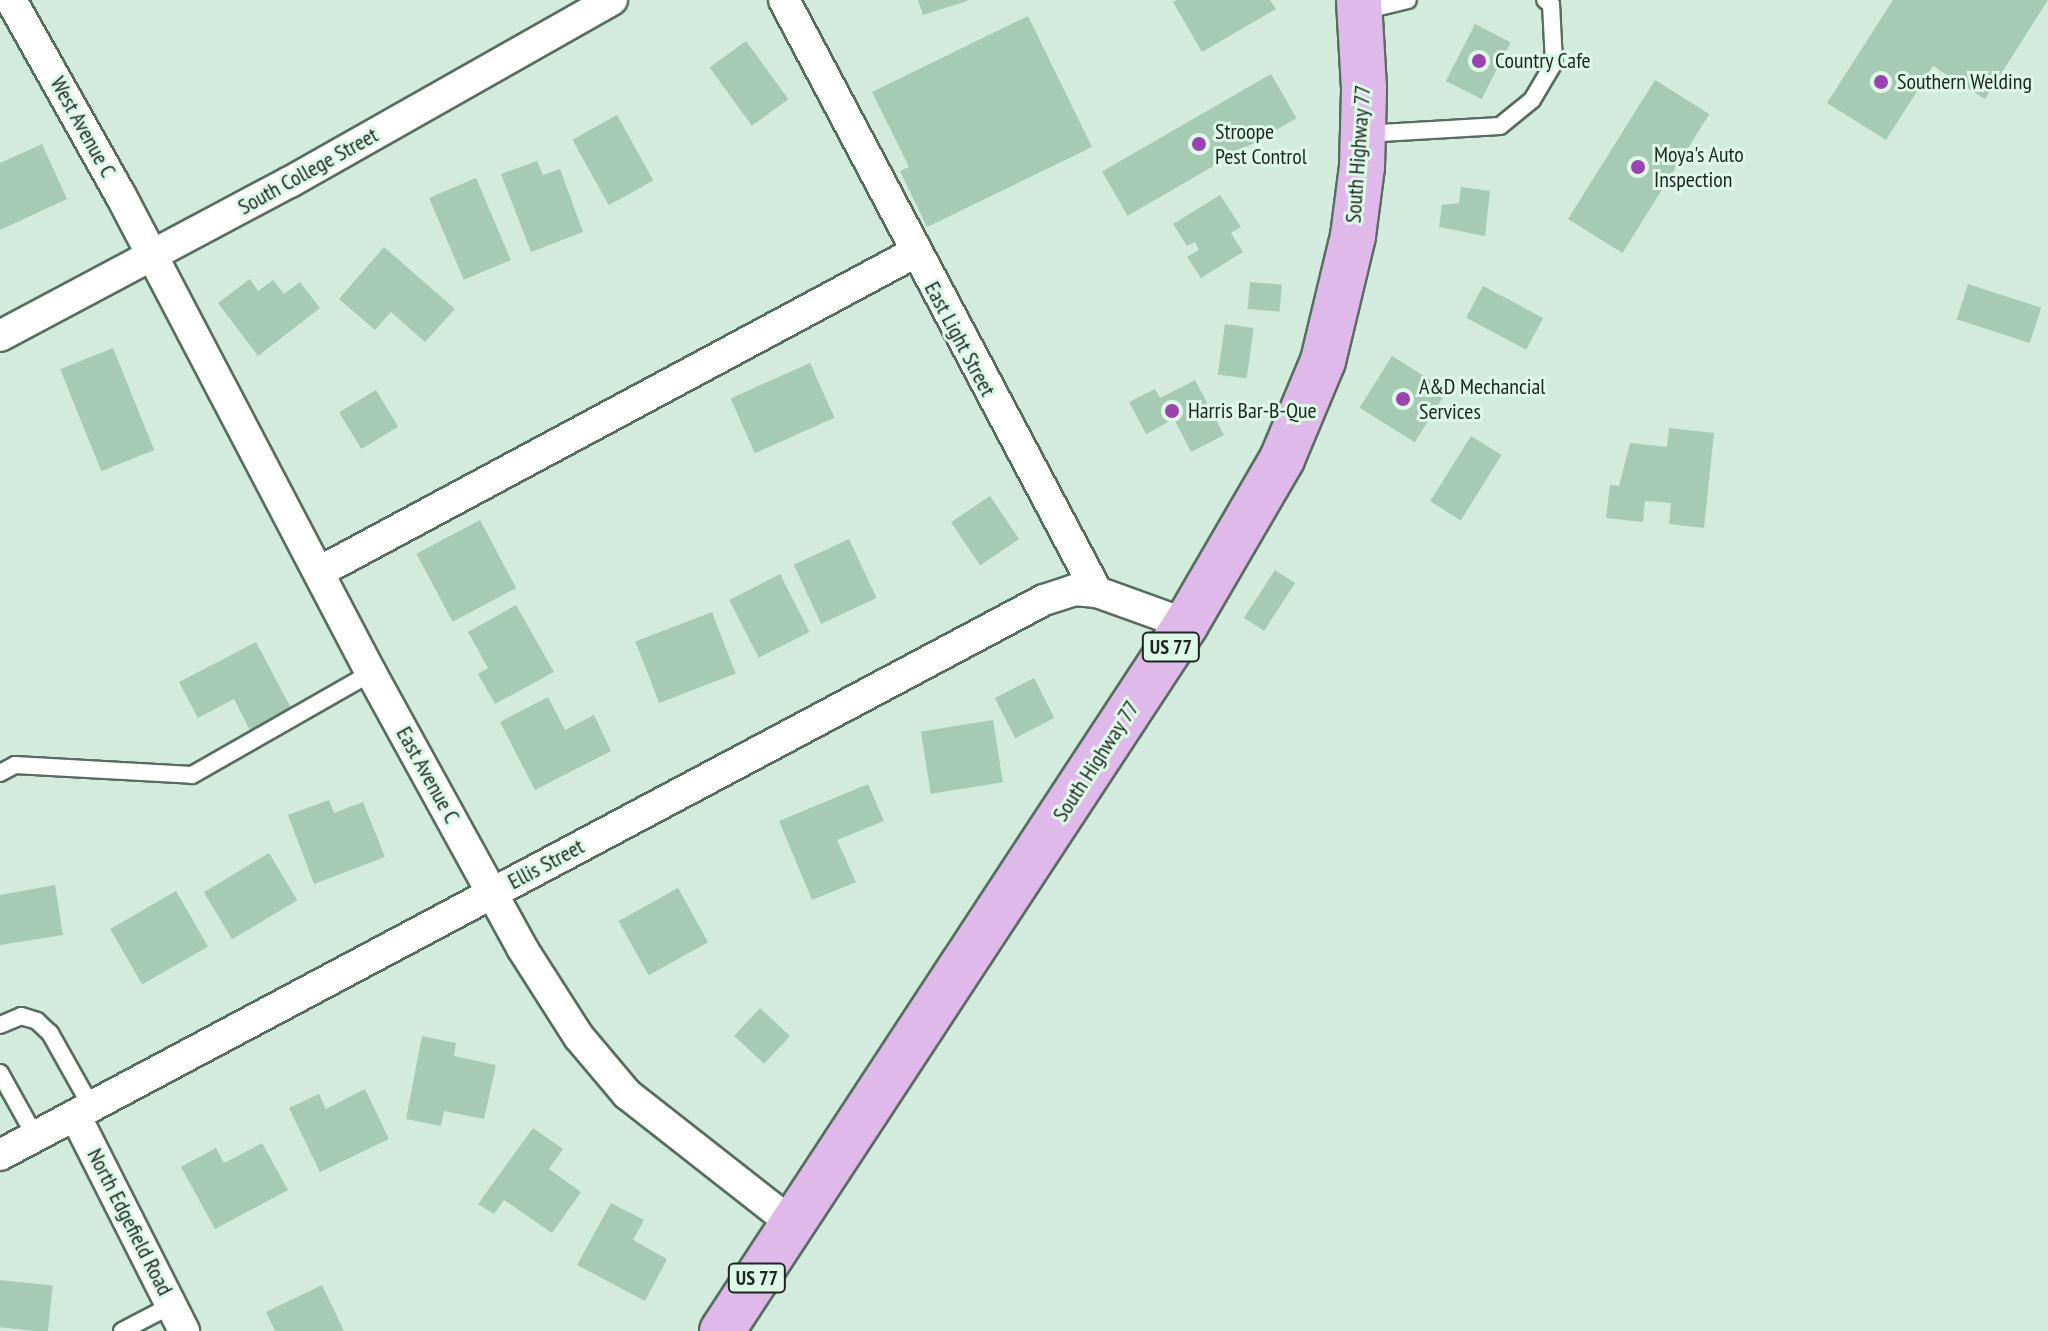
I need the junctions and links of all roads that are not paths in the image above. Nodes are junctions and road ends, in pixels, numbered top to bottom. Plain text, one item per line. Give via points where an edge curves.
1 (11, 0) edge
2 (612, 0) edge
3 (784, 0) edge
4 (1408, 0) edge
5 (1545, 0) edge
6 (1360, 6) edge
7 (1363, 134) junction
8 (914, 253) junction
9 (151, 256) junction
10 (0, 336) edge
11 (319, 572) junction
12 (1097, 592) junction
13 (1186, 624) junction
14 (371, 673) junction
15 (0, 773) edge
16 (492, 892) junction
17 (0, 1025) edge
18 (0, 1073) edge
19 (83, 1110) junction
20 (35, 1136) junction
21 (0, 1155) edge
22 (793, 1224) junction
23 (178, 1318) edge
24 (122, 1331) edge
25 (722, 1331) edge

1 - 9 street, West Avenue C
2 - 9 street, South College Street
3 - 8 street, East Light Street
4 - 6 lane
5 - 7 lane via 1551,4 1554,63 1532,100 1500,126
6 - 7 main road, South Highway 77 / US 77
7 - 13 main road, South Highway 77 / US 77 via 1353,236 1323,361 1282,459
8 - 11 street
8 - 12 street, East Light Street
9 - 10 street, South College Street
9 - 11 street, East Avenue C
11 - 14 street, East Avenue C
12 - 13 street
12 - 16 street, Ellis Street via 1074,590 1044,600
13 - 22 main road, South Highway 77 / US 77
14 - 15 lane via 192,775 15,765
14 - 16 street, East Avenue C
16 - 19 street, Ellis Street
16 - 22 street, East Avenue C via 579,1037 627,1094
17 - 19 lane via 21,1016 50,1033
18 - 20 lane
19 - 20 street, Ellis Street
19 - 23 street, North Edgefield Road
20 - 21 street, Ellis Street
22 - 25 main road, South Highway 77 / US 77
23 - 24 lane

